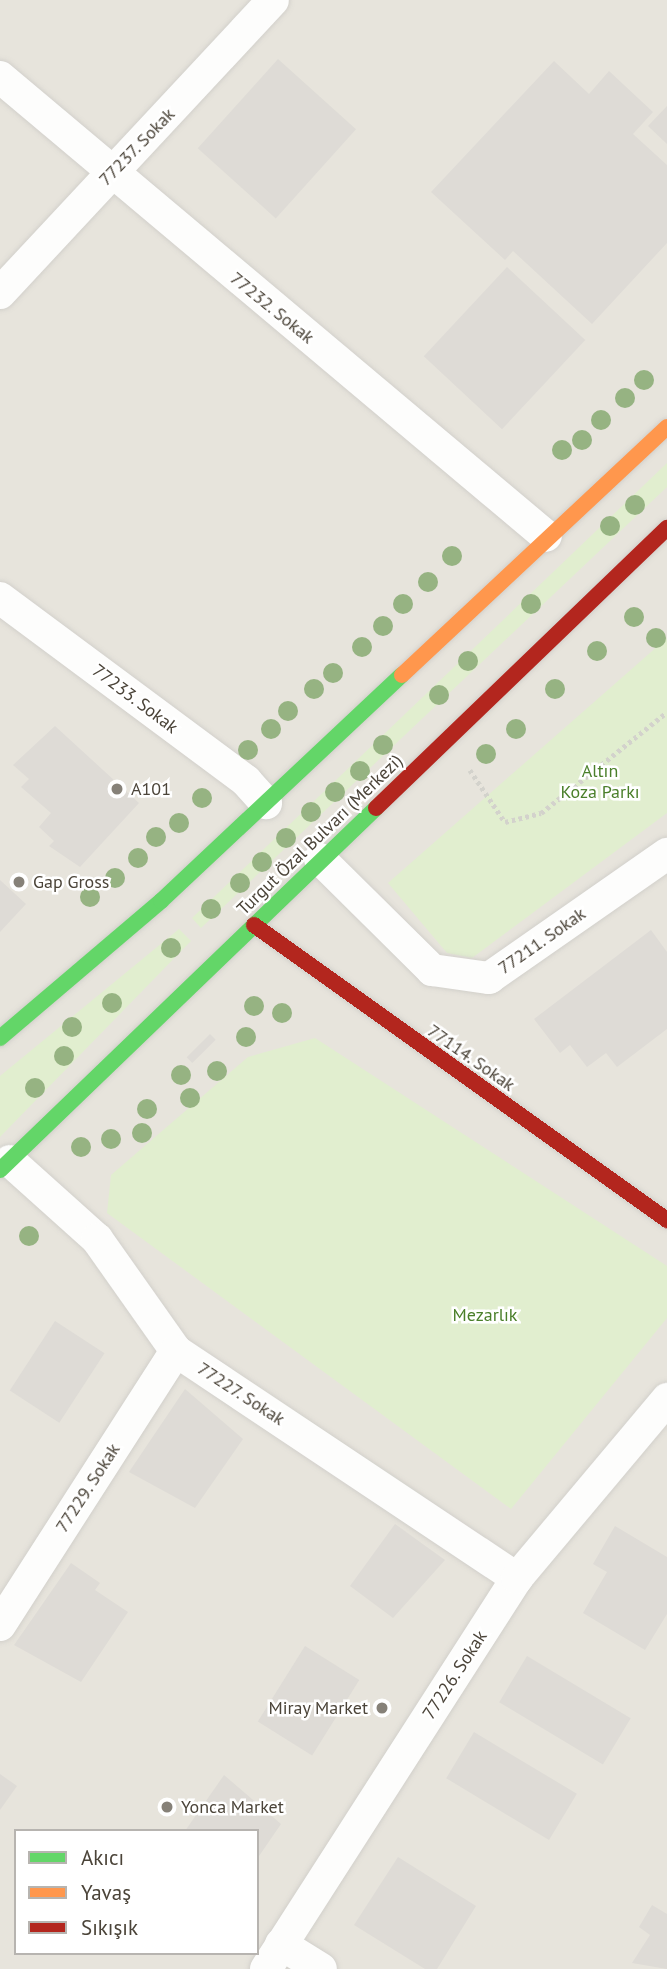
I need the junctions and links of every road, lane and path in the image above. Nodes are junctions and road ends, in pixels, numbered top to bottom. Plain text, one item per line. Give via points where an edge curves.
1 (273, 0) edge
2 (0, 77) edge
3 (113, 178) junction
4 (0, 293) edge
5 (667, 427) edge
6 (667, 528) edge
7 (546, 536) junction
8 (0, 598) edge
9 (667, 712) edge
10 (464, 760) dead end
11 (266, 803) junction
12 (667, 854) edge
13 (320, 859) junction
14 (254, 925) junction
15 (0, 1038) edge
16 (5, 1165) edge
17 (667, 1220) edge
18 (176, 1352) junction
19 (667, 1399) edge
20 (517, 1578) junction
21 (0, 1625) edge
22 (274, 1956) edge
23 (321, 1969) edge

1 - 3 street, 77237. Sokak
2 - 3 street, 77232. Sokak
3 - 4 street, 77237. Sokak
3 - 7 street, 77232. Sokak
5 - 7 main road
6 - 13 main road, Turgut Özal Bulvarı (Merkezi)
7 - 11 main road
8 - 11 street, 77233. Sokak via 246,781
9 - 10 path via 541,813 505,822
11 - 15 main road
12 - 13 street, 77211. Sokak via 489,978 432,970
13 - 14 main road, Turgut Özal Bulvarı (Merkezi)
14 - 16 main road, Turgut Özal Bulvarı (Merkezi)
14 - 17 main road, 77114. Sokak
16 - 18 street, 77227. Sokak via 97,1239
18 - 20 street, 77227. Sokak
18 - 21 street, 77229. Sokak
19 - 20 street, 77226. Sokak
20 - 22 street, 77226. Sokak
22 - 23 street

